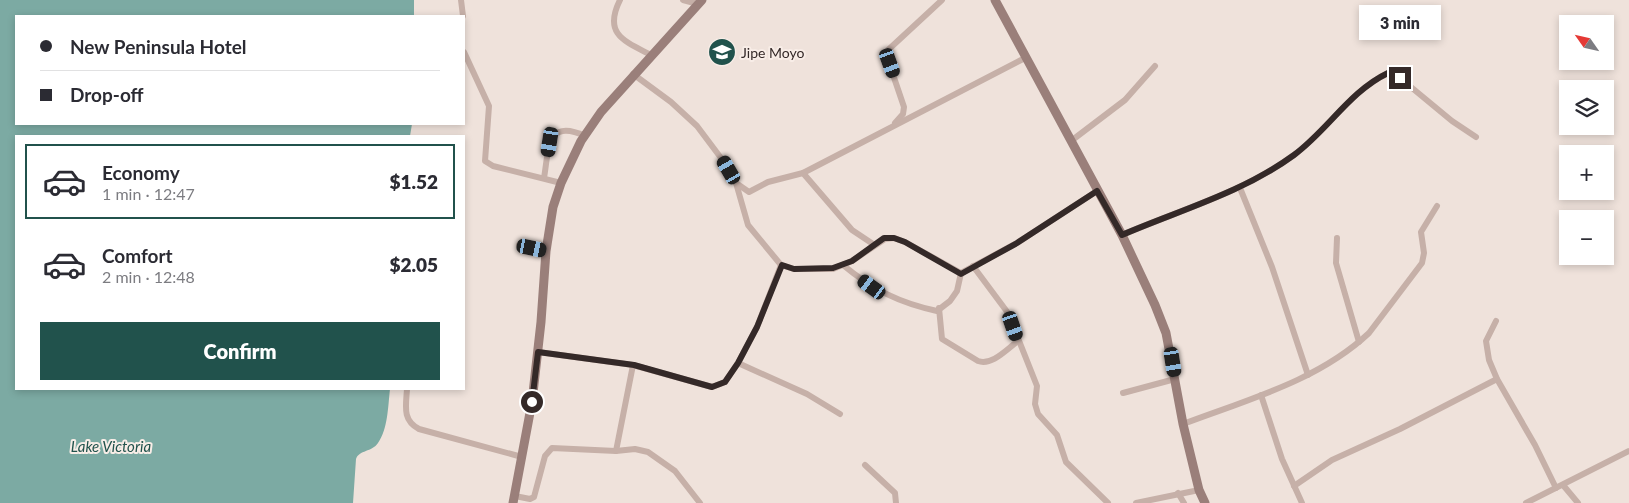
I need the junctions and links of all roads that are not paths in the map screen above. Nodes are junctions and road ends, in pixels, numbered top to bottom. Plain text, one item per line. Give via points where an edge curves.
1 (460, 0) edge
2 (620, 0) edge
3 (683, 0) edge
4 (942, 0) edge
5 (994, 0) edge
6 (700, 2) edge
7 (463, 15) edge
8 (465, 54) edge
9 (651, 55) junction
10 (1025, 58) junction
11 (1155, 66) dead end
12 (633, 74) junction
13 (890, 127) junction
14 (585, 136) junction
15 (1476, 137) dead end
16 (1071, 141) junction
17 (803, 174) junction
18 (544, 178) junction
19 (560, 183) junction
20 (736, 183) junction
21 (1240, 188) junction
22 (1097, 191) junction
23 (1437, 206) dead end
24 (1122, 235) junction
25 (1337, 238) dead end
26 (874, 244) junction
27 (519, 245) dead end
28 (546, 251) junction
29 (782, 265) junction
30 (844, 265) junction
31 (973, 266) junction
32 (961, 274) junction
33 (939, 308) junction
34 (1496, 321) dead end
35 (1018, 341) junction
36 (1359, 342) junction
37 (538, 352) junction
38 (738, 363) junction
39 (634, 365) junction
40 (1308, 375) junction
41 (1497, 379) junction
42 (1175, 380) junction
43 (407, 390) edge
44 (1123, 393) dead end
45 (1261, 395) junction
46 (840, 414) dead end
47 (1183, 424) junction
48 (616, 451) junction
49 (1629, 452) edge
50 (522, 457) junction
51 (865, 465) dead end
52 (1563, 485) junction
53 (1294, 486) junction
54 (1556, 488) junction
55 (1199, 490) junction
56 (1178, 493) junction
57 (514, 500) edge
58 (531, 501) edge
59 (700, 503) edge
60 (896, 503) edge
61 (1108, 503) edge
62 (1136, 503) edge
63 (1184, 503) edge
64 (1205, 503) edge
65 (1302, 503) edge
66 (1526, 503) edge
67 (1578, 503) edge

1 - 7 street
2 - 9 street via 613,16 616,32 628,44
3 - 6 street
4 - 13 street via 888,50 887,57 904,110
5 - 10 main road
6 - 9 main road
8 - 18 street via 489,106 485,161 493,166
9 - 12 main road
10 - 13 street
10 - 16 main road
11 - 16 street via 1125,100
12 - 14 main road
12 - 20 street via 671,102 696,126
13 - 17 street
14 - 18 street via 568,129 555,134 550,142
14 - 19 main road
15 - 21 street via 1452,122 1400,78 1388,73 1374,80 1309,144
16 - 22 main road
17 - 20 street via 768,182 750,192
17 - 26 street via 852,230
18 - 19 street
19 - 28 main road
20 - 29 street via 748,225
21 - 24 street
21 - 40 street via 1284,300
22 - 24 main road
22 - 31 street via 1017,243
23 - 36 street via 1421,232 1422,263
24 - 42 main road via 1166,333
25 - 36 street via 1336,263
26 - 30 street
26 - 32 street via 884,238 894,238
27 - 28 street
28 - 37 main road
29 - 30 street via 794,269 822,269
29 - 38 street via 757,327
30 - 33 street via 889,297 937,311
31 - 32 street
31 - 35 street via 1008,313
32 - 33 street via 957,291
33 - 35 street via 942,339 978,361 990,361
34 - 41 street via 1486,341
35 - 61 street via 1037,386 1034,404 1038,414 1057,435 1066,462
36 - 40 street
37 - 39 street
37 - 50 main road
38 - 39 street via 725,382 712,387
38 - 46 street via 783,382
39 - 48 street
40 - 45 street
41 - 53 street via 1332,460
41 - 54 street
42 - 44 street
42 - 47 main road
43 - 50 street via 407,420 419,429
45 - 47 street
45 - 53 street
47 - 55 main road
48 - 58 street via 549,450 537,493
48 - 59 street via 635,449 658,457 675,471
49 - 52 street
50 - 57 main road
51 - 60 street via 895,493
52 - 54 street
52 - 67 street
53 - 65 street
54 - 66 street
55 - 56 street
55 - 64 main road
56 - 62 street
56 - 63 street
57 - 58 street

